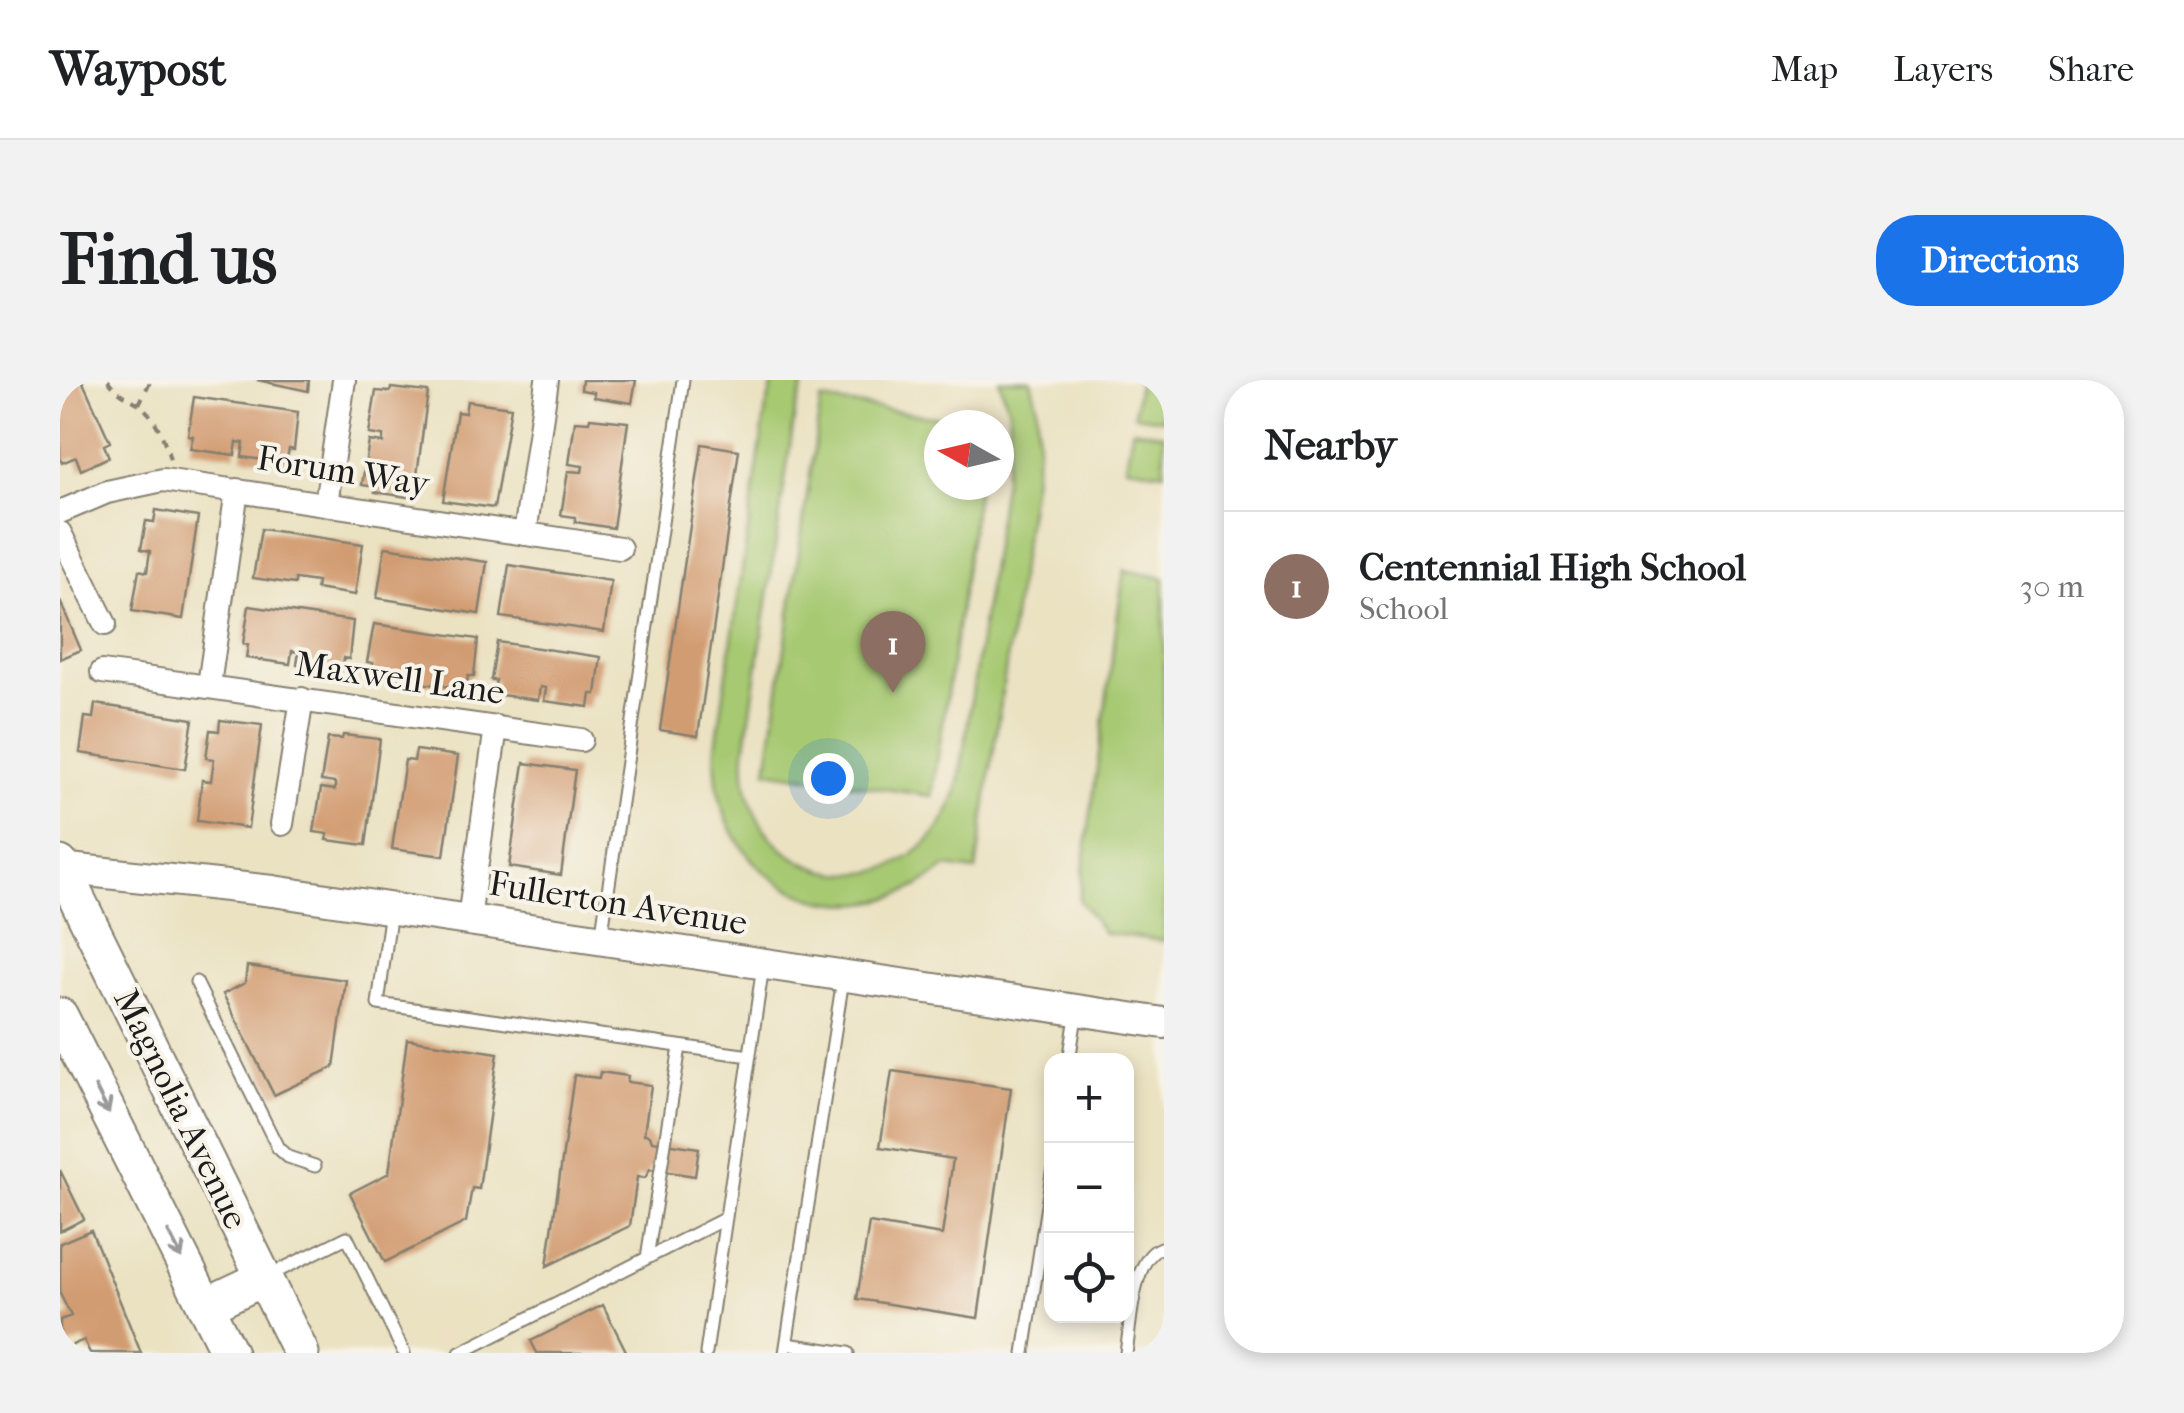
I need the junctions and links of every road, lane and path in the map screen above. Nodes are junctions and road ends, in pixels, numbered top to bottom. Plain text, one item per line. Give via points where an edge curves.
1 (108, 380) edge
2 (152, 380) edge
3 (344, 380) edge
4 (548, 380) edge
5 (682, 380) edge
6 (139, 404) junction
7 (171, 466) dead end
8 (237, 490) junction
9 (326, 504) junction
10 (60, 512) edge
11 (60, 533) edge
12 (525, 534) junction
13 (620, 548) dead end
14 (105, 624) dead end
15 (102, 672) dead end
16 (209, 685) junction
17 (302, 699) junction
18 (496, 727) junction
19 (581, 740) dead end
20 (282, 824) dead end
21 (61, 867) edge
22 (391, 908) junction
23 (469, 919) junction
24 (601, 938) junction
25 (764, 963) junction
26 (843, 975) junction
27 (196, 982) dead end
28 (1077, 1010) junction
29 (60, 1016) edge
30 (1164, 1023) edge
31 (680, 1047) junction
32 (1070, 1053) edge
33 (750, 1056) junction
34 (314, 1166) dead end
35 (726, 1218) junction
36 (1044, 1224) edge
37 (1164, 1247) edge
38 (647, 1258) junction
39 (264, 1278) junction
40 (205, 1306) junction
41 (786, 1348) edge
42 (228, 1353) edge
43 (302, 1353) edge
44 (404, 1353) edge
45 (460, 1353) edge
46 (706, 1353) edge
47 (848, 1353) edge
48 (1024, 1353) edge
49 (1126, 1353) edge

1 - 6 path
2 - 6 path
3 - 9 street
4 - 12 street
5 - 24 lane
6 - 7 path via 157,426
8 - 9 street, Forum Way
8 - 10 street, Forum Way via 163,480
8 - 16 street
9 - 12 street, Forum Way
11 - 14 street
12 - 13 street, Forum Way
15 - 16 street, Maxwell Lane
16 - 17 street, Maxwell Lane
17 - 18 street, Maxwell Lane
17 - 20 street
18 - 19 street, Maxwell Lane
18 - 23 street
21 - 22 main road, Fullerton Avenue
21 - 39 main road, Magnolia Avenue
22 - 23 main road, Fullerton Avenue
22 - 31 lane via 378,1004
23 - 24 main road, Fullerton Avenue
24 - 25 main road, Fullerton Avenue
25 - 26 main road, Fullerton Avenue
25 - 33 lane
26 - 28 main road, Fullerton Avenue
26 - 41 lane
27 - 34 lane via 278,1148
28 - 30 main road, Fullerton Avenue
28 - 32 lane
29 -> 40 main road, Magnolia Avenue
31 - 33 lane
31 - 38 lane
33 - 35 lane
35 - 38 lane
35 - 46 lane
36 - 48 lane
37 - 49 lane via 1142,1261
38 - 45 lane
39 - 40 main road
39 - 43 main road, Magnolia Avenue
39 - 44 lane via 347,1237
40 - 42 main road, Magnolia Avenue
41 - 47 lane

